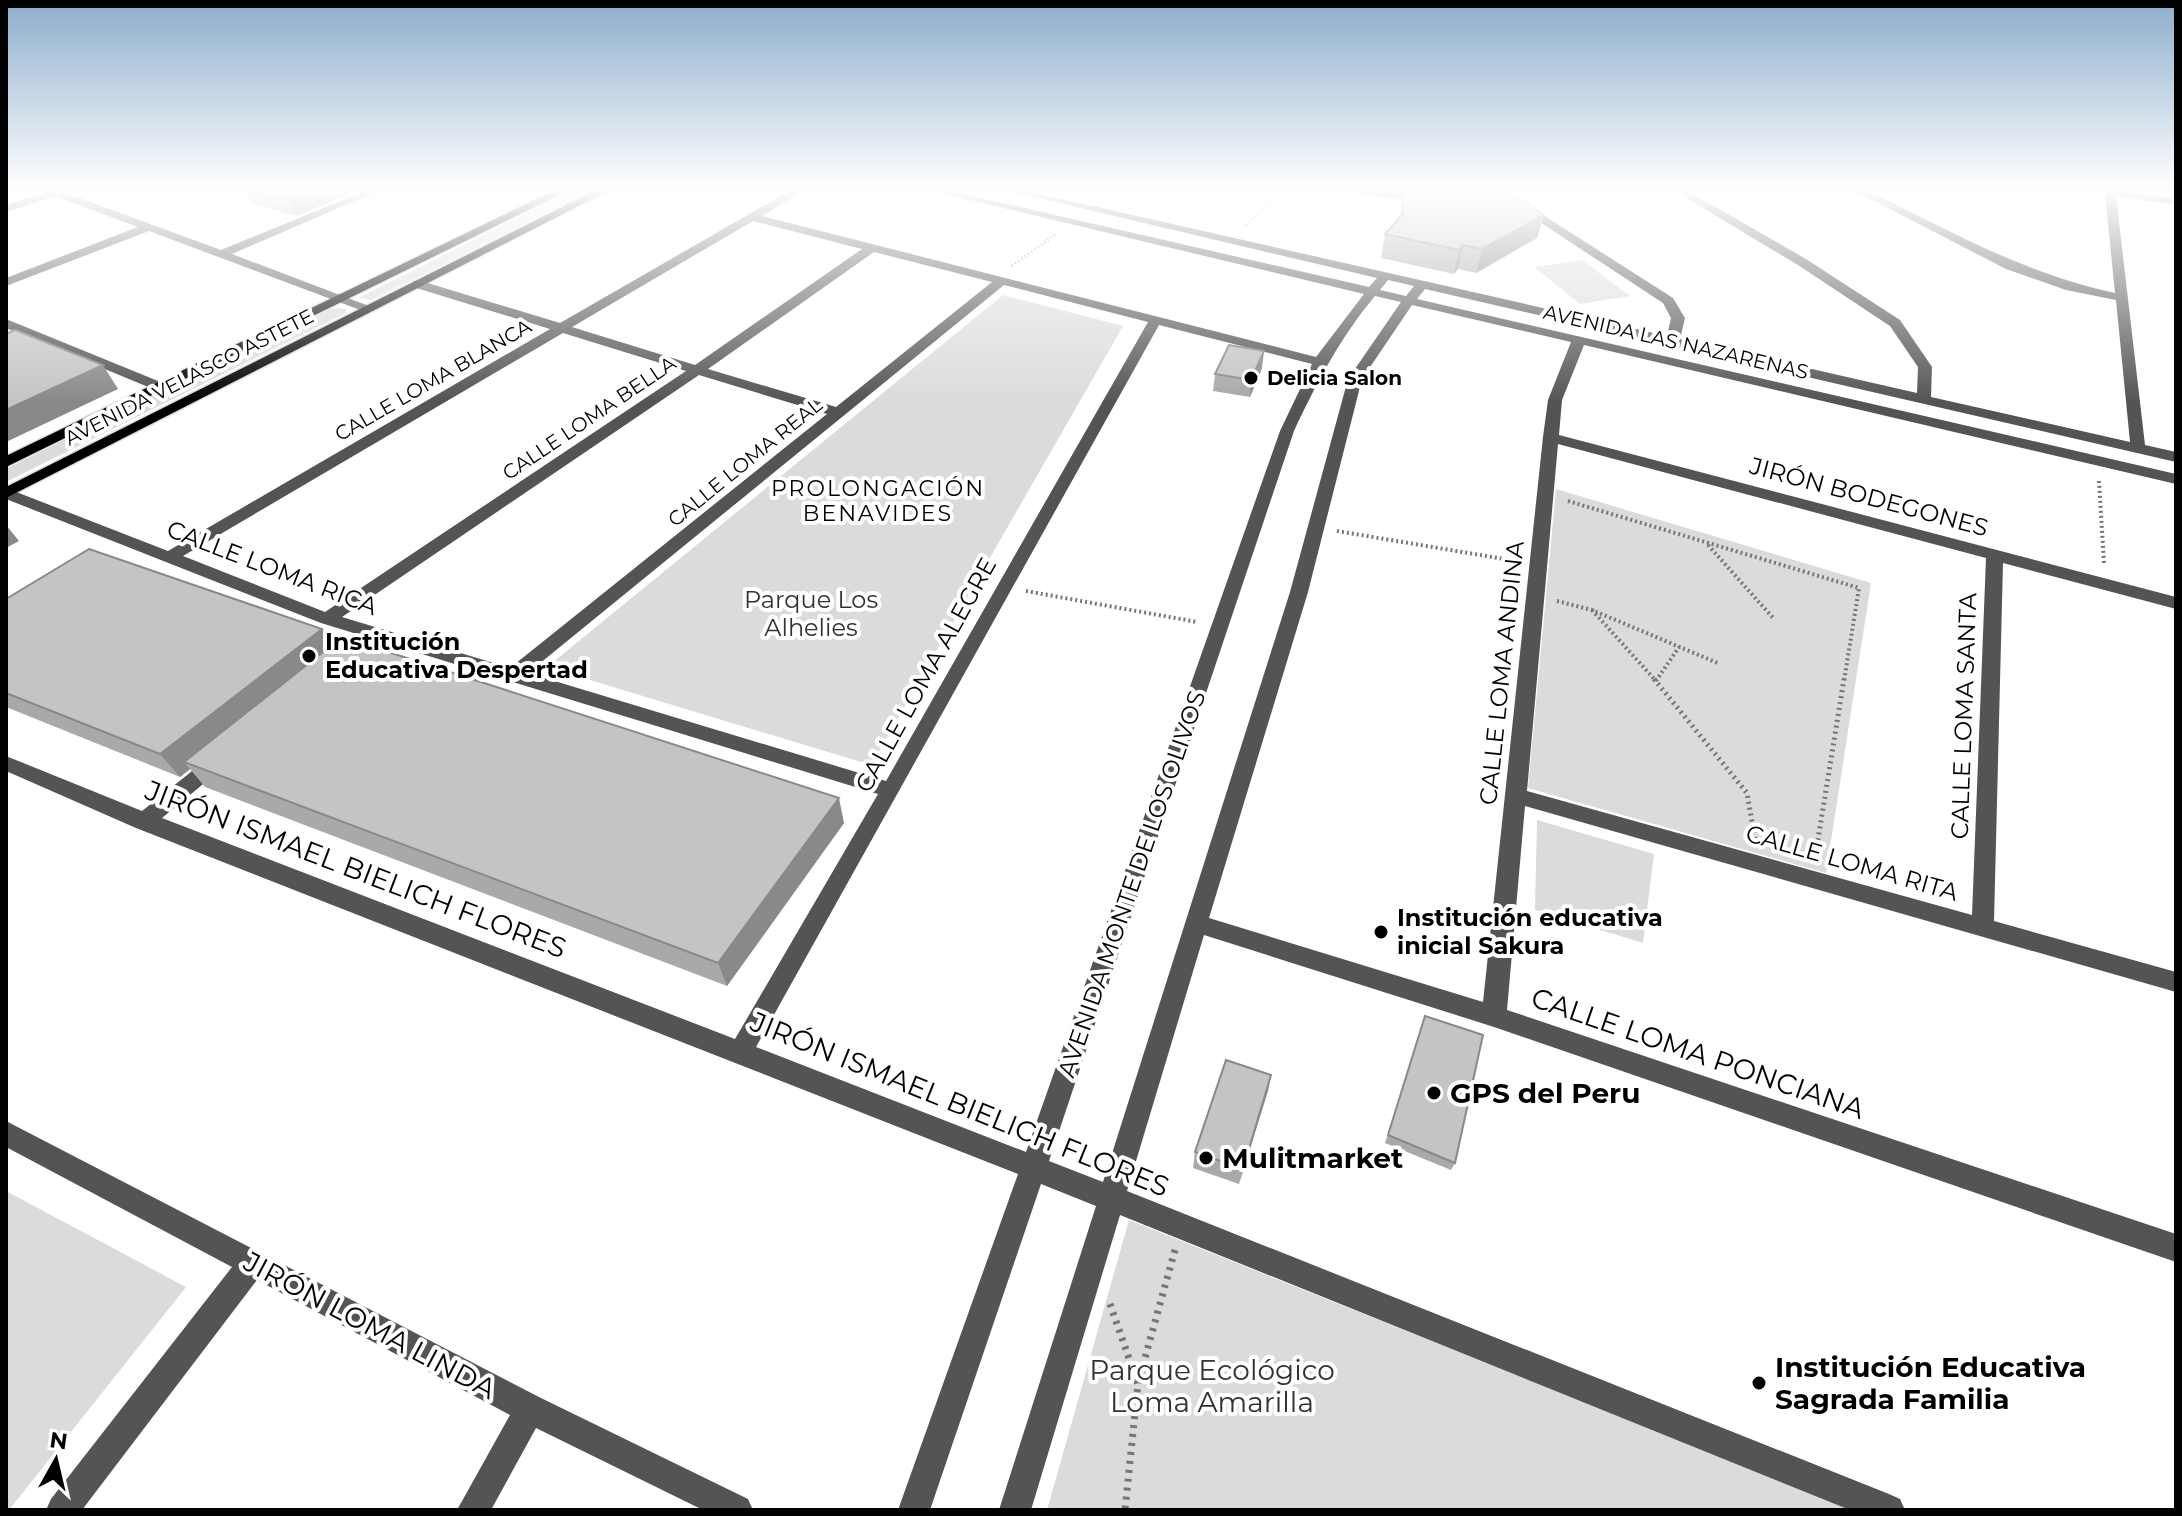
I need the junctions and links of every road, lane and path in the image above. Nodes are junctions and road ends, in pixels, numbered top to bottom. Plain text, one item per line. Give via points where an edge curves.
1 (61, 261) edge
2 (239, 261) edge
3 (418, 261) edge
4 (463, 261) edge
5 (677, 261) edge
6 (853, 261) edge
7 (919, 261) edge
8 (1022, 261) edge
9 (1240, 261) edge
10 (1322, 261) edge
11 (1605, 261) edge
12 (1800, 261) edge
13 (2000, 261) edge
14 (2117, 261) edge
15 (1386, 275) junction
16 (996, 281) junction
17 (6, 282) edge
18 (417, 284) junction
19 (1423, 284) junction
20 (1371, 291) junction
21 (2122, 298) junction
22 (340, 299) junction
23 (1409, 300) junction
24 (368, 308) junction
25 (1154, 322) junction
26 (6, 323) edge
27 (560, 329) junction
28 (41, 337) junction
29 (1579, 340) junction
30 (1673, 341) junction
31 (18, 347) edge
32 (1320, 362) junction
33 (697, 370) junction
34 (158, 386) junction
35 (1924, 398) junction
36 (839, 413) junction
37 (1550, 437) junction
38 (2138, 448) junction
39 (2176, 457) edge
40 (2098, 460) junction
41 (6, 462) edge
42 (2176, 479) edge
43 (6, 493) edge
44 (1555, 497) dead end
45 (1316, 528) junction
46 (1706, 542) junction
47 (1995, 555) junction
48 (171, 556) junction
49 (1538, 565) junction
50 (2105, 584) junction
51 (1005, 587) junction
52 (1549, 599) dead end
53 (2176, 603) edge
54 (1592, 610) junction
55 (327, 619) junction
56 (1774, 619) dead end
57 (1222, 627) junction
58 (375, 634) junction
59 (1679, 647) junction
60 (351, 653) edge
61 (1720, 664) dead end
62 (515, 674) junction
63 (1656, 681) junction
64 (229, 752) edge
65 (6, 763) edge
66 (891, 790) junction
67 (1514, 795) junction
68 (143, 822) junction
69 (1760, 864) junction
70 (1812, 879) junction
71 (1198, 924) junction
72 (1983, 927) junction
73 (2176, 982) edge
74 (1494, 1016) junction
75 (740, 1052) junction
76 (6, 1133) edge
77 (1033, 1168) junction
78 (1112, 1197) junction
79 (1182, 1226) junction
80 (2176, 1248) edge
81 (1093, 1254) junction
82 (252, 1263) junction
83 (1138, 1384) junction
84 (530, 1409) junction
85 (62, 1510) edge
86 (473, 1510) edge
87 (737, 1510) edge
88 (914, 1510) edge
89 (1015, 1510) edge
90 (1125, 1510) edge
91 (1889, 1510) edge

1 - 17 street
2 - 22 street
3 - 22 main road, AVENIDA VELASCO ASTETE
4 - 18 main road, AVENIDA VELASCO ASTETE
5 - 27 street, CALLE LOMA BLANCA
6 - 33 street, CALLE LOMA BELLA
7 - 16 street
8 - 16 path
9 - 20 street, AVENIDA LAS NAZARENAS
10 - 15 street, AVENIDA LAS NAZARENAS
11 - 30 street via 1668,301 1678,318
12 - 35 street via 1895,323 1925,367
13 - 21 street via 2070,287
14 - 21 street
15 - 19 street, AVENIDA LAS NAZARENAS
15 - 20 street, AVENIDA MONTE DE LOS OLIVOS
16 - 25 street
16 - 36 street, CALLE LOMA REAL
18 - 24 main road, AVENIDA VELASCO ASTETE
18 - 27 street
19 - 23 street
19 - 30 street, AVENIDA LAS NAZARENAS
20 - 23 street, AVENIDA LAS NAZARENAS
20 - 32 street, AVENIDA MONTE DE LOS OLIVOS
21 - 38 street
22 - 24 street
22 - 34 main road, AVENIDA VELASCO ASTETE
23 - 29 street, AVENIDA LAS NAZARENAS
23 - 45 street via 1355,379
24 - 43 main road, AVENIDA VELASCO ASTETE
25 - 32 street
25 - 51 street, CALLE LOMA ALEGRE
26 - 28 street
27 - 33 street
27 - 48 street, CALLE LOMA BLANCA
28 - 31 street
28 - 34 street
29 - 37 street, CALLE LOMA ANDINA via 1555,400
29 - 40 street, AVENIDA LAS NAZARENAS
30 - 35 street, AVENIDA LAS NAZARENAS
32 - 57 street, AVENIDA MONTE DE LOS OLIVOS via 1287,431
33 - 36 street
33 - 55 street, CALLE LOMA BELLA
34 - 41 main road, AVENIDA VELASCO ASTETE
35 - 38 street, AVENIDA LAS NAZARENAS
36 - 62 street, CALLE LOMA REAL
37 - 47 street, JIRÓN BODEGONES
37 - 49 street, CALLE LOMA ANDINA
38 - 39 street, AVENIDA LAS NAZARENAS
40 - 42 street, AVENIDA LAS NAZARENAS
40 - 50 path
43 - 48 street, CALLE LOMA RICA
44 - 46 path
45 - 49 path
45 - 71 street
46 - 56 path
46 - 70 path via 1859,588
47 - 50 street, JIRÓN BODEGONES
47 - 72 street, CALLE LOMA SANTA
48 - 55 street, CALLE LOMA RICA
49 - 67 street, CALLE LOMA ANDINA
50 - 53 street, JIRÓN BODEGONES
51 - 57 path
51 - 66 street, CALLE LOMA ALEGRE
52 - 54 path
54 - 59 path
54 - 63 path
55 - 58 street, CALLE LOMA RICA
57 - 77 street, AVENIDA MONTE DE LOS OLIVOS
58 - 60 street
58 - 62 street, CALLE LOMA RICA
59 - 61 path
59 - 63 path
62 - 66 street, CALLE LOMA RICA
63 - 69 path via 1747,793
64 - 68 street
65 - 68 street, JIRÓN ISMAEL BIELICH FLORES
66 - 75 street, CALLE LOMA ALEGRE
67 - 69 street, CALLE LOMA RITA
67 - 74 street, CALLE LOMA ANDINA
68 - 75 street, JIRÓN ISMAEL BIELICH FLORES
69 - 70 street, CALLE LOMA RITA
70 - 72 street, CALLE LOMA RITA
71 - 74 street, CALLE LOMA PONCIANA
71 - 78 street
72 - 73 street, CALLE LOMA RITA
74 - 80 street, CALLE LOMA PONCIANA
75 - 77 street, JIRÓN ISMAEL BIELICH FLORES
76 - 82 street, JIRÓN LOMA LINDA
77 - 78 street, JIRÓN ISMAEL BIELICH FLORES
77 - 88 street, AVENIDA MONTE DE LOS OLIVOS
78 - 79 street, JIRÓN ISMAEL BIELICH FLORES
78 - 81 street
79 - 83 path
79 - 91 street, JIRÓN ISMAEL BIELICH FLORES
81 - 83 path
81 - 89 street
82 - 84 street, JIRÓN LOMA LINDA
82 - 85 street
83 - 90 path
84 - 86 street
84 - 87 street, JIRÓN LOMA LINDA

